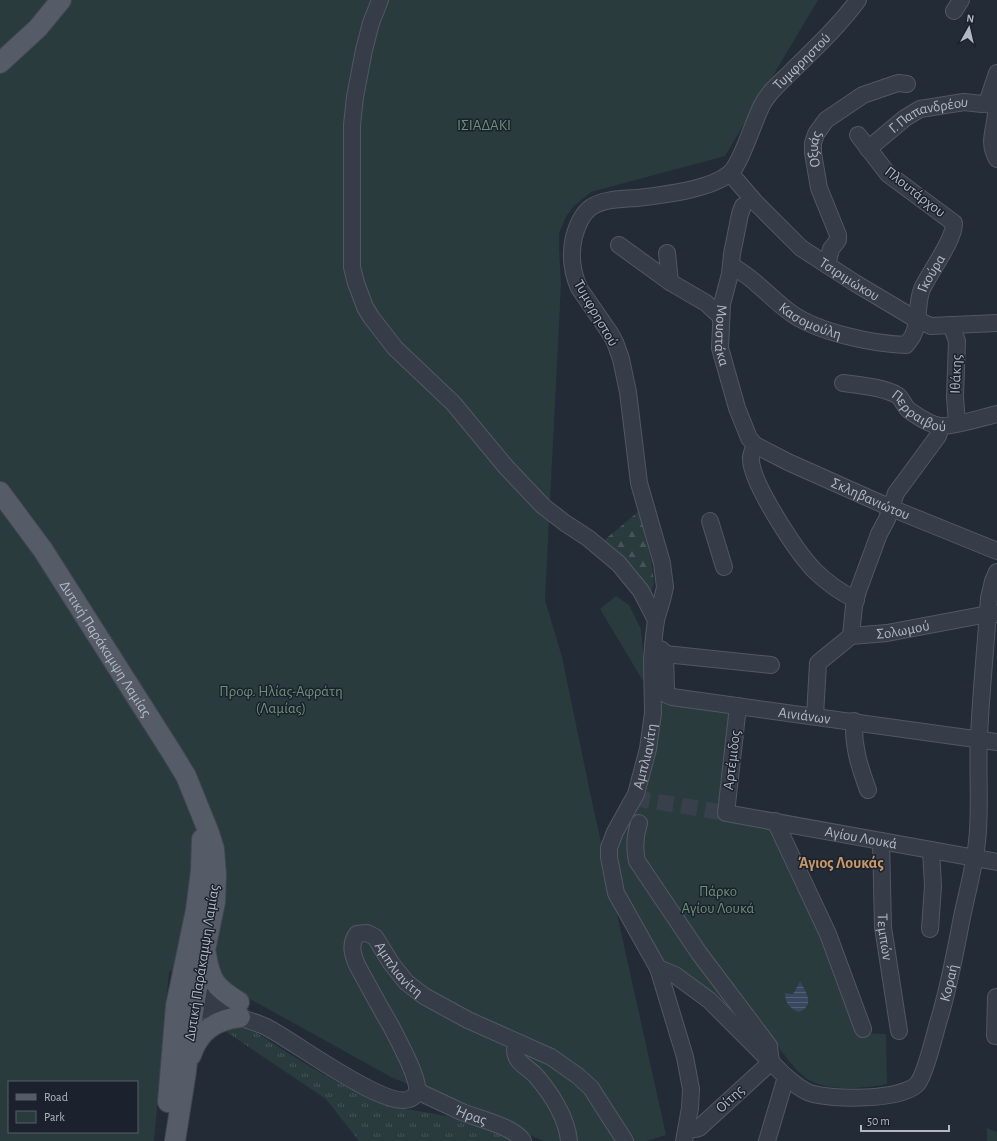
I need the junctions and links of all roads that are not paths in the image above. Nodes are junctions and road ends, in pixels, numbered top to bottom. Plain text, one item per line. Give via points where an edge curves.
1 (61, 0) edge
2 (380, 0) edge
3 (858, 0) edge
4 (0, 63) edge
5 (997, 73) edge
6 (907, 84) dead end
7 (993, 104) edge
8 (858, 135) dead end
9 (868, 149) junction
10 (997, 159) edge
11 (730, 173) junction
12 (743, 206) dead end
13 (953, 230) joint
14 (619, 245) dead end
15 (667, 253) dead end
16 (731, 265) junction
17 (827, 265) junction
18 (670, 282) junction
19 (721, 317) junction
20 (917, 320) junction
21 (997, 323) edge
22 (951, 325) junction
23 (906, 345) joint
24 (843, 382) dead end
25 (997, 414) edge
26 (957, 423) junction
27 (941, 426) junction
28 (752, 442) junction
29 (0, 492) edge
30 (891, 508) junction
31 (710, 521) dead end
32 (997, 551) edge
33 (724, 566) dead end
34 (997, 572) edge
35 (856, 600) junction
36 (992, 614) edge
37 (851, 636) junction
38 (657, 639) junction
39 (771, 665) dead end
40 (738, 706) junction
41 (815, 716) junction
42 (854, 721) junction
43 (979, 739) junction
44 (997, 742) edge
45 (868, 790) dead end
46 (200, 811) junction
47 (726, 813) joint
48 (775, 821) junction
49 (639, 823) dead end
50 (881, 841) junction
51 (931, 850) junction
52 (974, 857) junction
53 (997, 862) edge
54 (930, 929) dead end
55 (205, 950) junction
56 (658, 968) junction
57 (996, 997) dead end
58 (186, 1000) junction
59 (240, 1009) junction
60 (863, 1028) dead end
61 (899, 1031) dead end
62 (995, 1036) dead end
63 (520, 1043) junction
64 (551, 1058) junction
65 (771, 1062) junction
66 (186, 1071) junction
67 (536, 1075) junction
68 (786, 1078) junction
69 (417, 1091) junction
70 (609, 1117) junction
71 (686, 1135) edge
72 (166, 1141) edge
73 (175, 1141) edge
74 (523, 1141) edge
75 (569, 1141) edge
76 (614, 1141) edge
77 (625, 1141) edge
78 (767, 1141) edge

1 - 4 main road via 38,28
2 - 38 street via 364,50 352,125 352,267 365,307 395,348 446,395 506,467 544,506 619,564 641,591
3 - 11 street, Τυμφρηστού via 765,98 736,165
5 - 7 street via 989,97
6 - 17 street, Οξυάς via 898,83 863,95 826,120 816,134 813,153 819,188 838,235
7 - 9 street, Γ. Παπανδρέου via 964,102 920,109
7 - 10 street via 996,116 992,146
8 - 9 street, Πλουτάρχου
9 - 13 street, Πλουτάρχου via 888,174 951,220 954,223
11 - 17 street, Τσιριμώκου via 754,202 801,248
11 - 38 street, Τυμφρηστού via 706,185 674,193 598,203 582,216 574,239 572,263 576,282 615,342 624,368 639,484 662,563 665,587
12 - 16 street, Μουστάκα
13 - 20 street, Γκούρα via 921,291
14 - 18 street
15 - 18 street
16 - 19 street, Μουστάκα
16 - 23 street, Κασομούλη via 802,320 866,340
17 - 20 street, Τσιριμώκου
18 - 19 street via 706,303
19 - 28 street, Μουστάκα via 720,348 737,408
20 - 22 street, Τσιριμώκου via 931,326
20 - 23 street, Γκούρα via 913,336
21 - 22 street, Τσιριμώκου
22 - 26 street, Ιθάκης via 957,341
24 - 27 street, Περραιβού via 888,391 898,396 911,412
25 - 26 street, Περραιβού
26 - 27 street, Περραιβού
27 - 30 street via 938,436 899,487
28 - 30 street, Σκληβανιώτου via 788,462
28 - 35 street via 750,459 757,481 788,535 814,570 839,591
29 - 46 main road, Δυτική Παράκαμψη Λαμίας via 43,550 172,753 186,776
30 - 32 street, Σκληβανιώτου
30 - 35 street
31 - 33 street
34 - 36 street, Κοραή via 989,598
35 - 37 street
36 - 37 street, Σολωμού via 887,633
36 - 43 street, Κοραή
37 - 41 street via 818,663
38 - 39 street
38 - 40 street, Αινιάνων via 667,695
38 - 56 street, Αμπλιανίτη via 653,714 648,749 636,794 615,832 609,848 609,857 616,893
40 - 41 street, Αινιάνων
40 - 47 street, Αρτέμιδος
41 - 42 street, Αινιάνων
42 - 43 street, Αινιάνων
42 - 45 street via 853,739
43 - 44 street, Αινιάνων
43 - 52 street, Κοραή via 978,829
46 - 55 main road, Δυτική Παράκαμψη Λαμίας via 212,840 216,867 214,902
46 - 58 main road, Δυτική Παράκαμψη Λαμίας via 200,877
47 - 48 street, Αγίου Λουκά
48 - 50 street, Αγίου Λουκά
48 - 60 street via 828,934
49 - 65 street via 636,833 637,861 699,953 769,1046
50 - 51 street, Αγίου Λουκά
50 - 61 street, Τεμπών via 883,927
51 - 52 street, Αγίου Λουκά
51 - 54 street via 933,886
52 - 53 street, Αγίου Λουκά
52 - 68 street, Κοραή via 942,1010 917,1084 896,1093 834,1098 808,1093
55 - 58 main road, Δυτική Παράκαμψη Λαμίας
55 - 59 main road via 208,970
56 - 65 street, Κοραή via 676,975 709,1000
56 - 71 street, Αμπλιανίτη via 690,1079 690,1108
57 - 62 street
58 - 59 street
58 - 66 main road, Δυτική Παράκαμψη Λαμίας via 189,1036
58 - 72 main road via 172,1065
59 - 66 main road via 204,1032 197,1040
59 - 69 street via 256,1015 266,1026 346,1076 384,1096 403,1101 414,1097
63 - 64 street, Αμπλιανίτη
63 - 67 street via 515,1050 517,1058
63 - 69 street, Αμπλιανίτη via 468,1020 424,996 406,982 375,937 367,933 358,934 352,944 354,956 407,1057 416,1078
64 - 67 street via 543,1059 537,1064
64 - 70 street, Αμπλιανίτη via 587,1083
65 - 68 street, Κοραή
65 - 71 street, Οίτης via 699,1128
66 - 73 main road
67 - 75 street via 564,1117
68 - 78 street
69 - 74 street, Ήρας via 509,1130
70 - 76 street, Αμπλιανίτη
70 - 77 street

